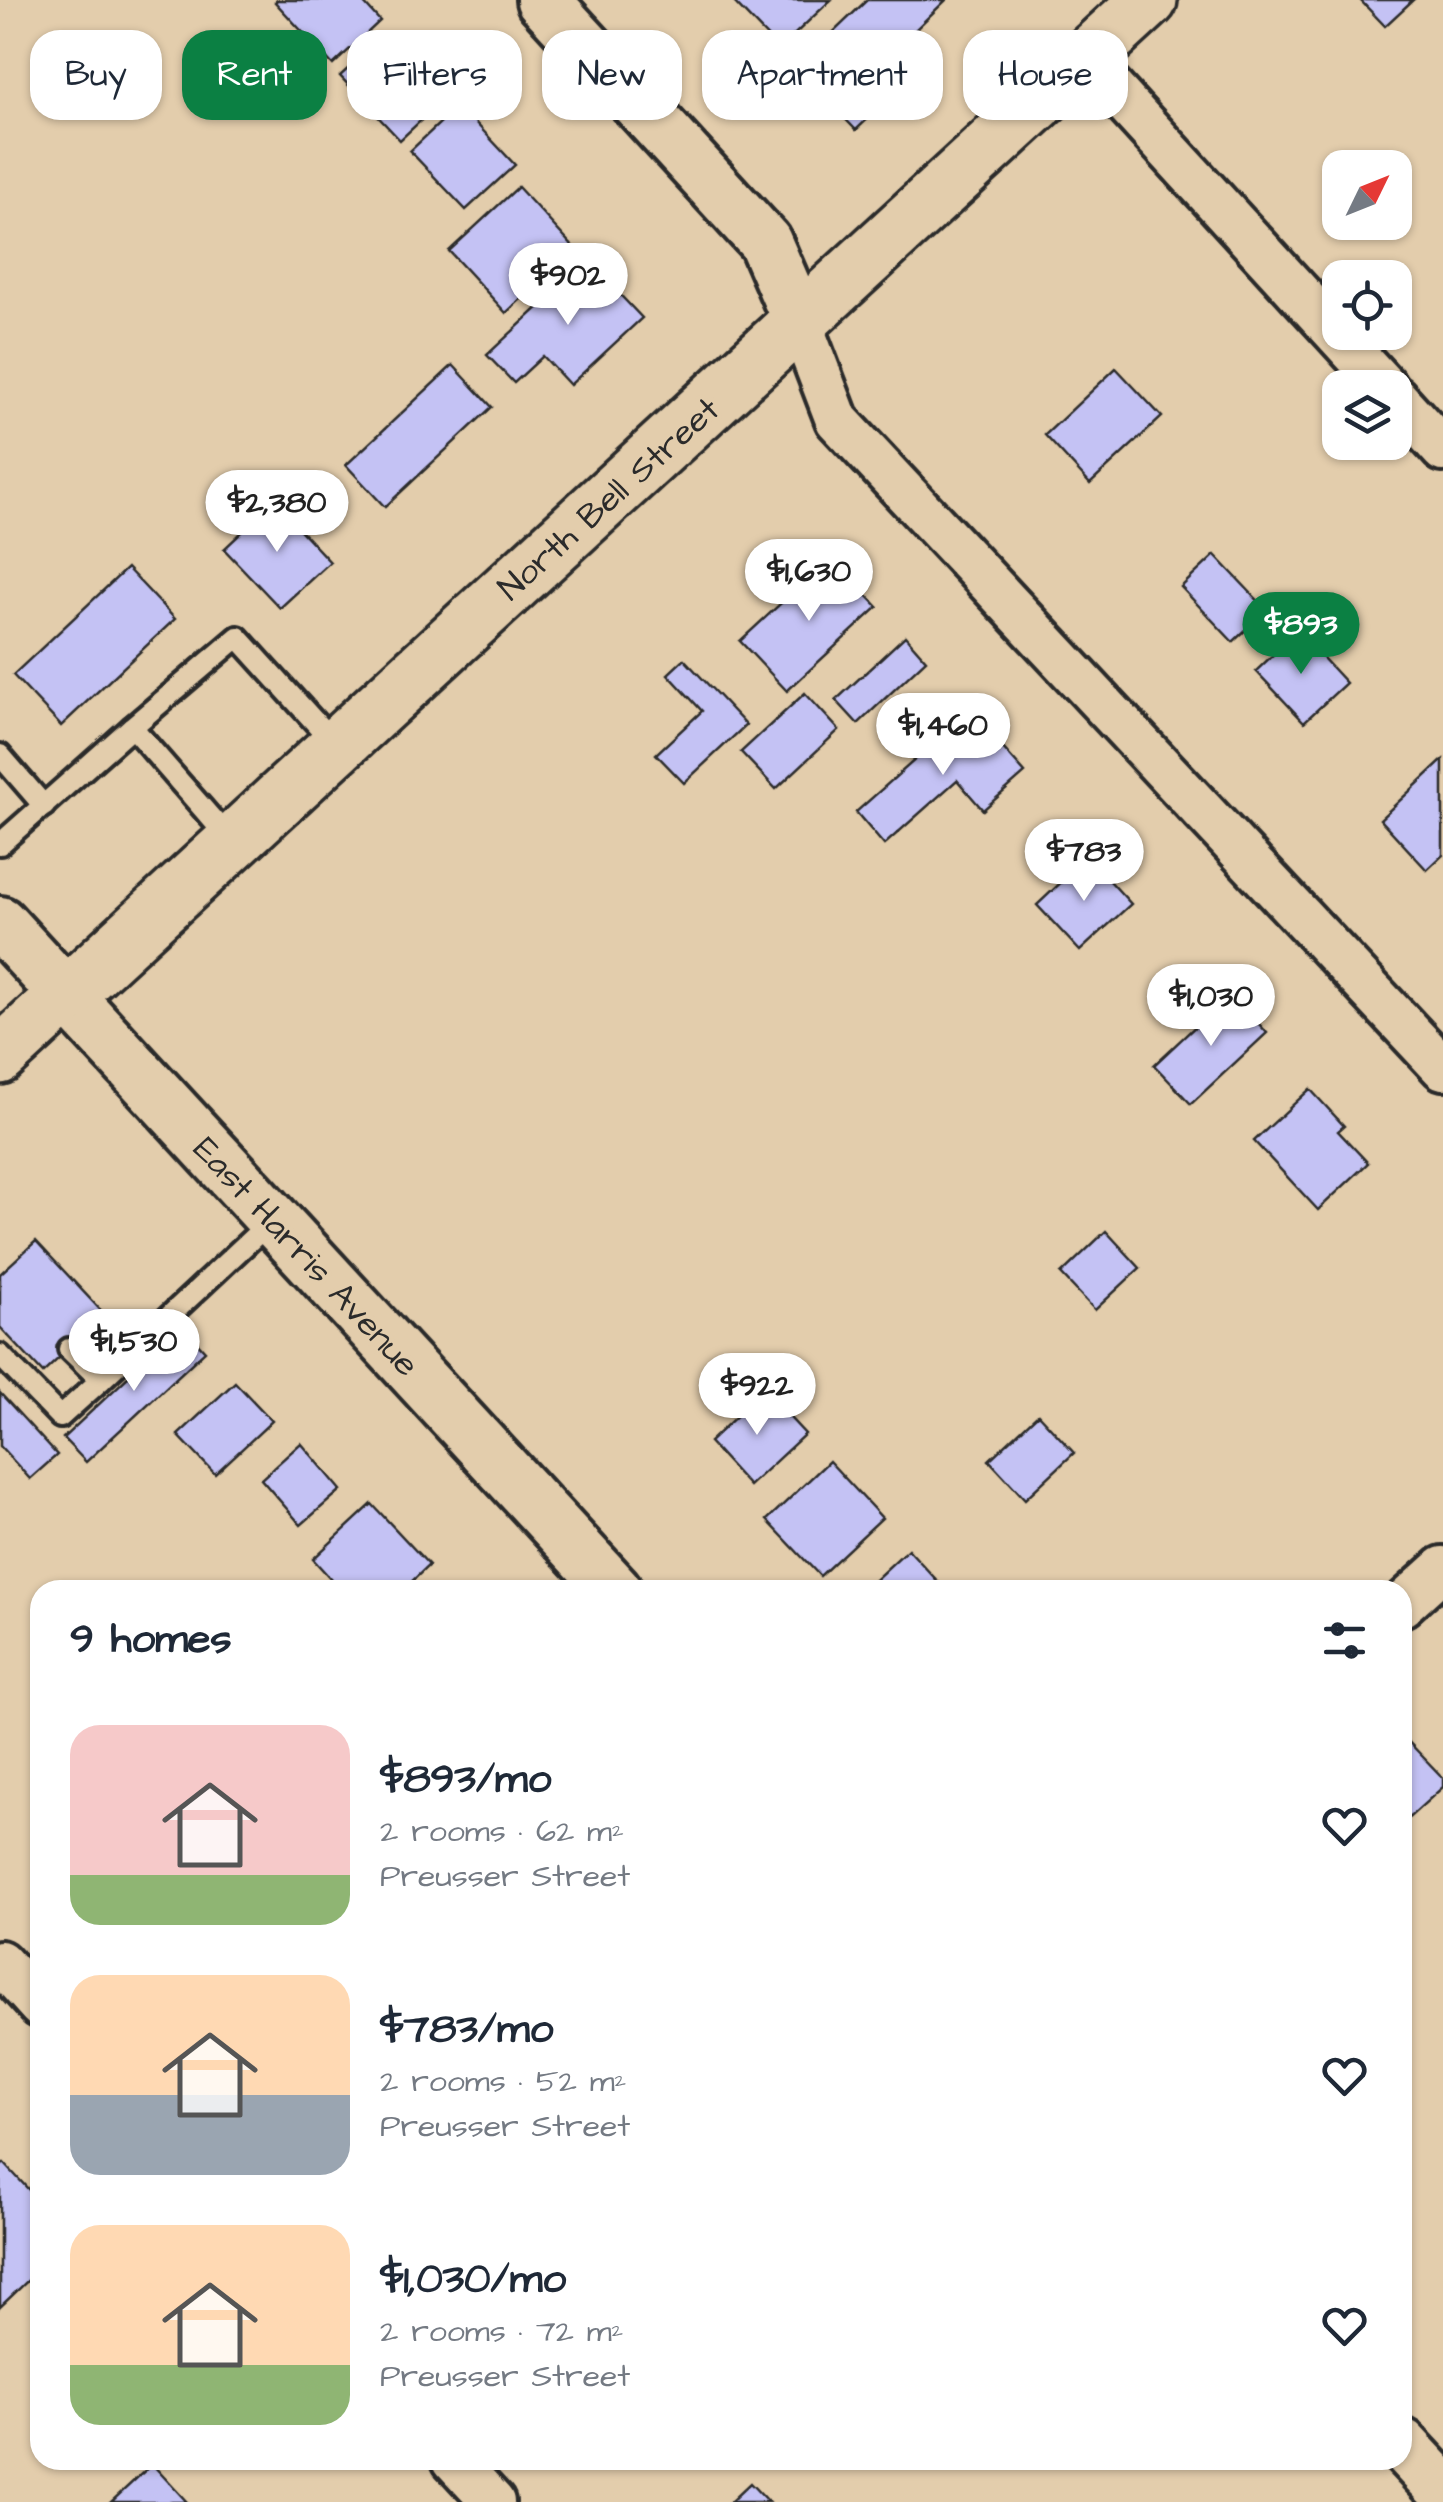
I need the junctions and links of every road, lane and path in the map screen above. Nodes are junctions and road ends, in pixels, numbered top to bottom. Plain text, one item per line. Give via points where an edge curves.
1 (543, 0) edge
2 (1148, 0) edge
3 (1115, 30) edge
4 (1128, 106) edge
5 (1018, 120) edge
6 (800, 323) junction
7 (1370, 370) edge
8 (1412, 416) edge
9 (1443, 450) edge
10 (132, 728) junction
11 (338, 746) junction
12 (0, 755) edge
13 (44, 806) junction
14 (232, 843) junction
15 (0, 844) edge
16 (0, 922) edge
17 (67, 995) junction
18 (0, 1056) edge
19 (1443, 1068) edge
20 (273, 1219) junction
21 (69, 1349) dead end
22 (0, 1355) edge
23 (101, 1380) junction
24 (1443, 1568) edge
25 (606, 1580) edge
26 (1412, 1595) edge
27 (0, 1962) edge
28 (30, 1995) edge
29 (1412, 2456) edge
30 (464, 2470) edge
31 (1443, 2489) edge
32 (493, 2502) edge

1 - 6 street via 765,242
2 - 3 main road, North Bell Street
4 - 7 street
5 - 6 main road, North Bell Street
6 - 11 main road, North Bell Street
6 - 19 street via 837,420
8 - 9 street
10 - 11 lane via 238,637
10 - 13 lane
10 - 14 lane
11 - 14 main road, North Bell Street
12 - 13 lane
13 - 15 lane
14 - 17 main road, North Bell Street
16 - 17 street, East Harris Avenue
17 - 18 main road, North Bell Street
17 - 20 street, East Harris Avenue
20 - 23 lane
20 - 25 street, East Harris Avenue
21 - 23 lane
22 - 23 lane via 60,1418
24 - 26 street
27 - 28 street
29 - 31 street
30 - 32 street

